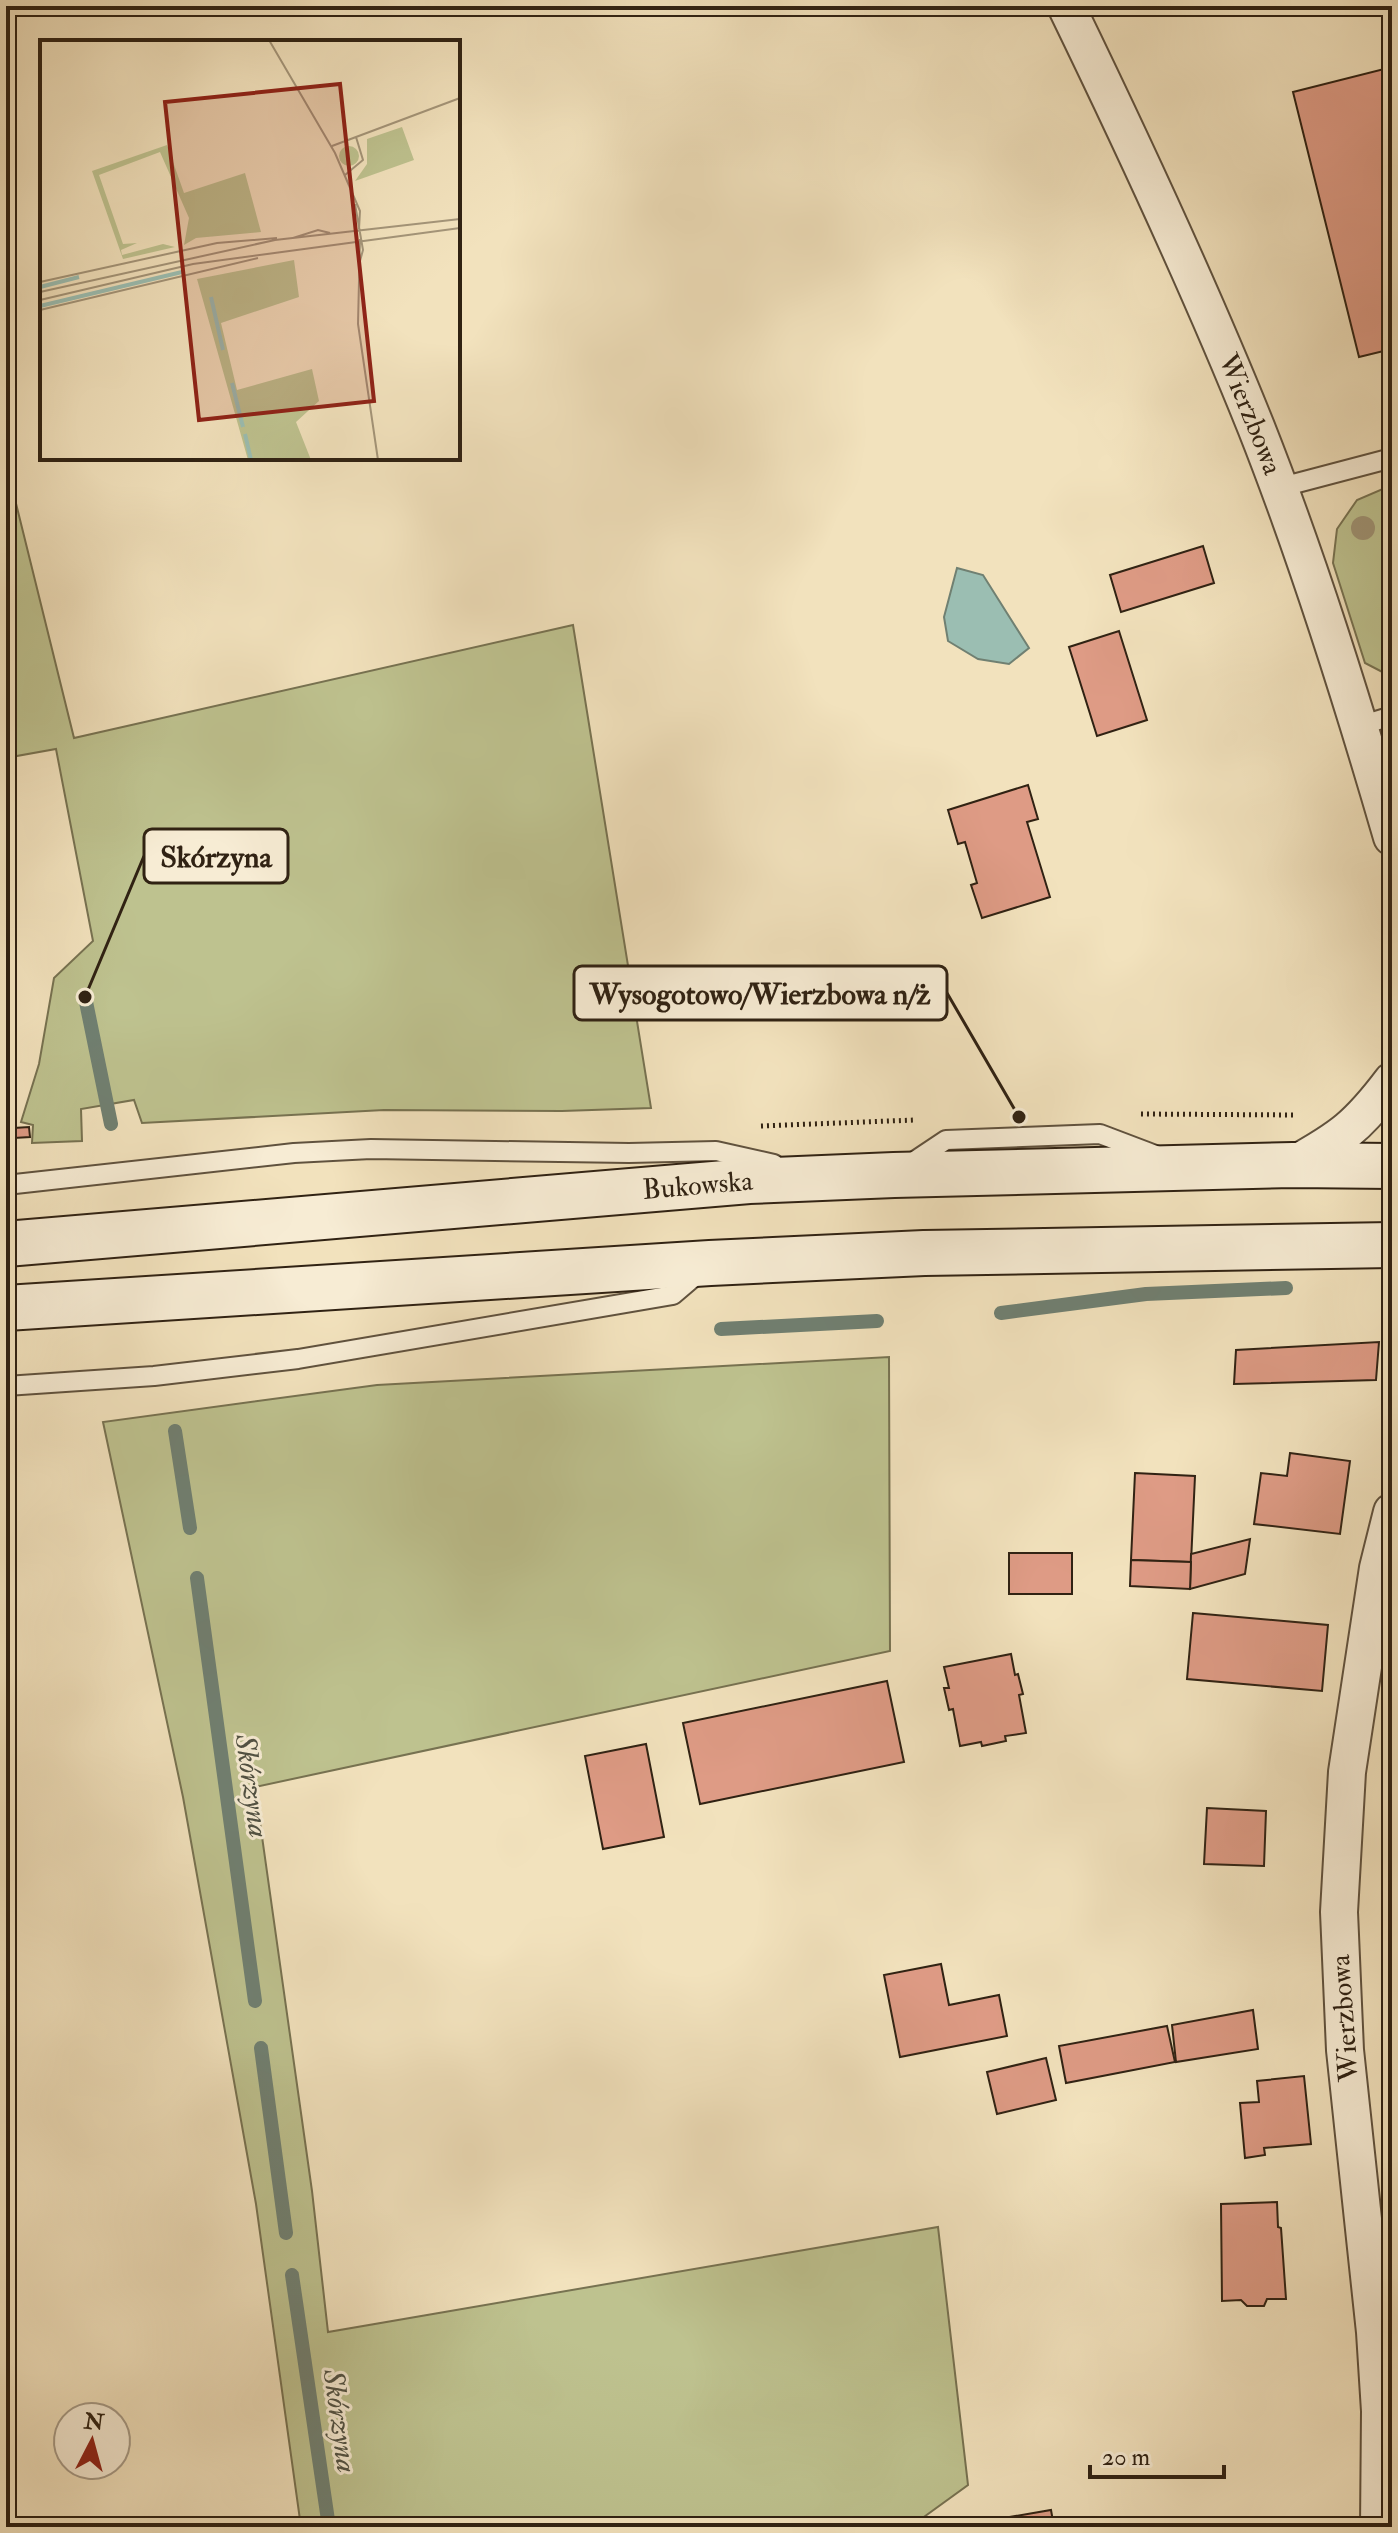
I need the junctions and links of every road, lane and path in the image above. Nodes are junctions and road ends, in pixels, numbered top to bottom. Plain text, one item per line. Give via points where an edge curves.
1 (1066, 6) edge
2 (1392, 458) edge
3 (1278, 488) junction
4 (1375, 721) edge
5 (1392, 837) edge
6 (1392, 1081) edge
7 (1130, 1114) dead end
8 (1307, 1115) dead end
9 (1293, 1165) junction
10 (1392, 1166) edge
11 (831, 1177) junction
12 (6, 1185) edge
13 (6, 1244) edge
14 (1392, 1245) edge
15 (710, 1263) junction
16 (6, 1308) edge
17 (6, 1386) edge
18 (1392, 1512) edge
19 (1379, 2527) edge

1 - 3 street, Wierzbowa via 1222,349
2 - 3 lane
3 - 4 street, Wierzbowa
4 - 5 street, Wierzbowa
6 - 9 street via 1365,1117 1338,1141
7 - 8 path
9 - 10 main road, Bukowska
9 - 11 main road, Bukowska
11 - 12 lane via 716,1151 371,1149
11 - 13 main road, Bukowska
14 - 15 main road via 924,1253
15 - 16 main road
15 - 17 lane via 673,1295 298,1359
18 - 19 street, Wierzbowa via 1378,1568 1349,1758 1339,1912 1345,2050 1375,2332

